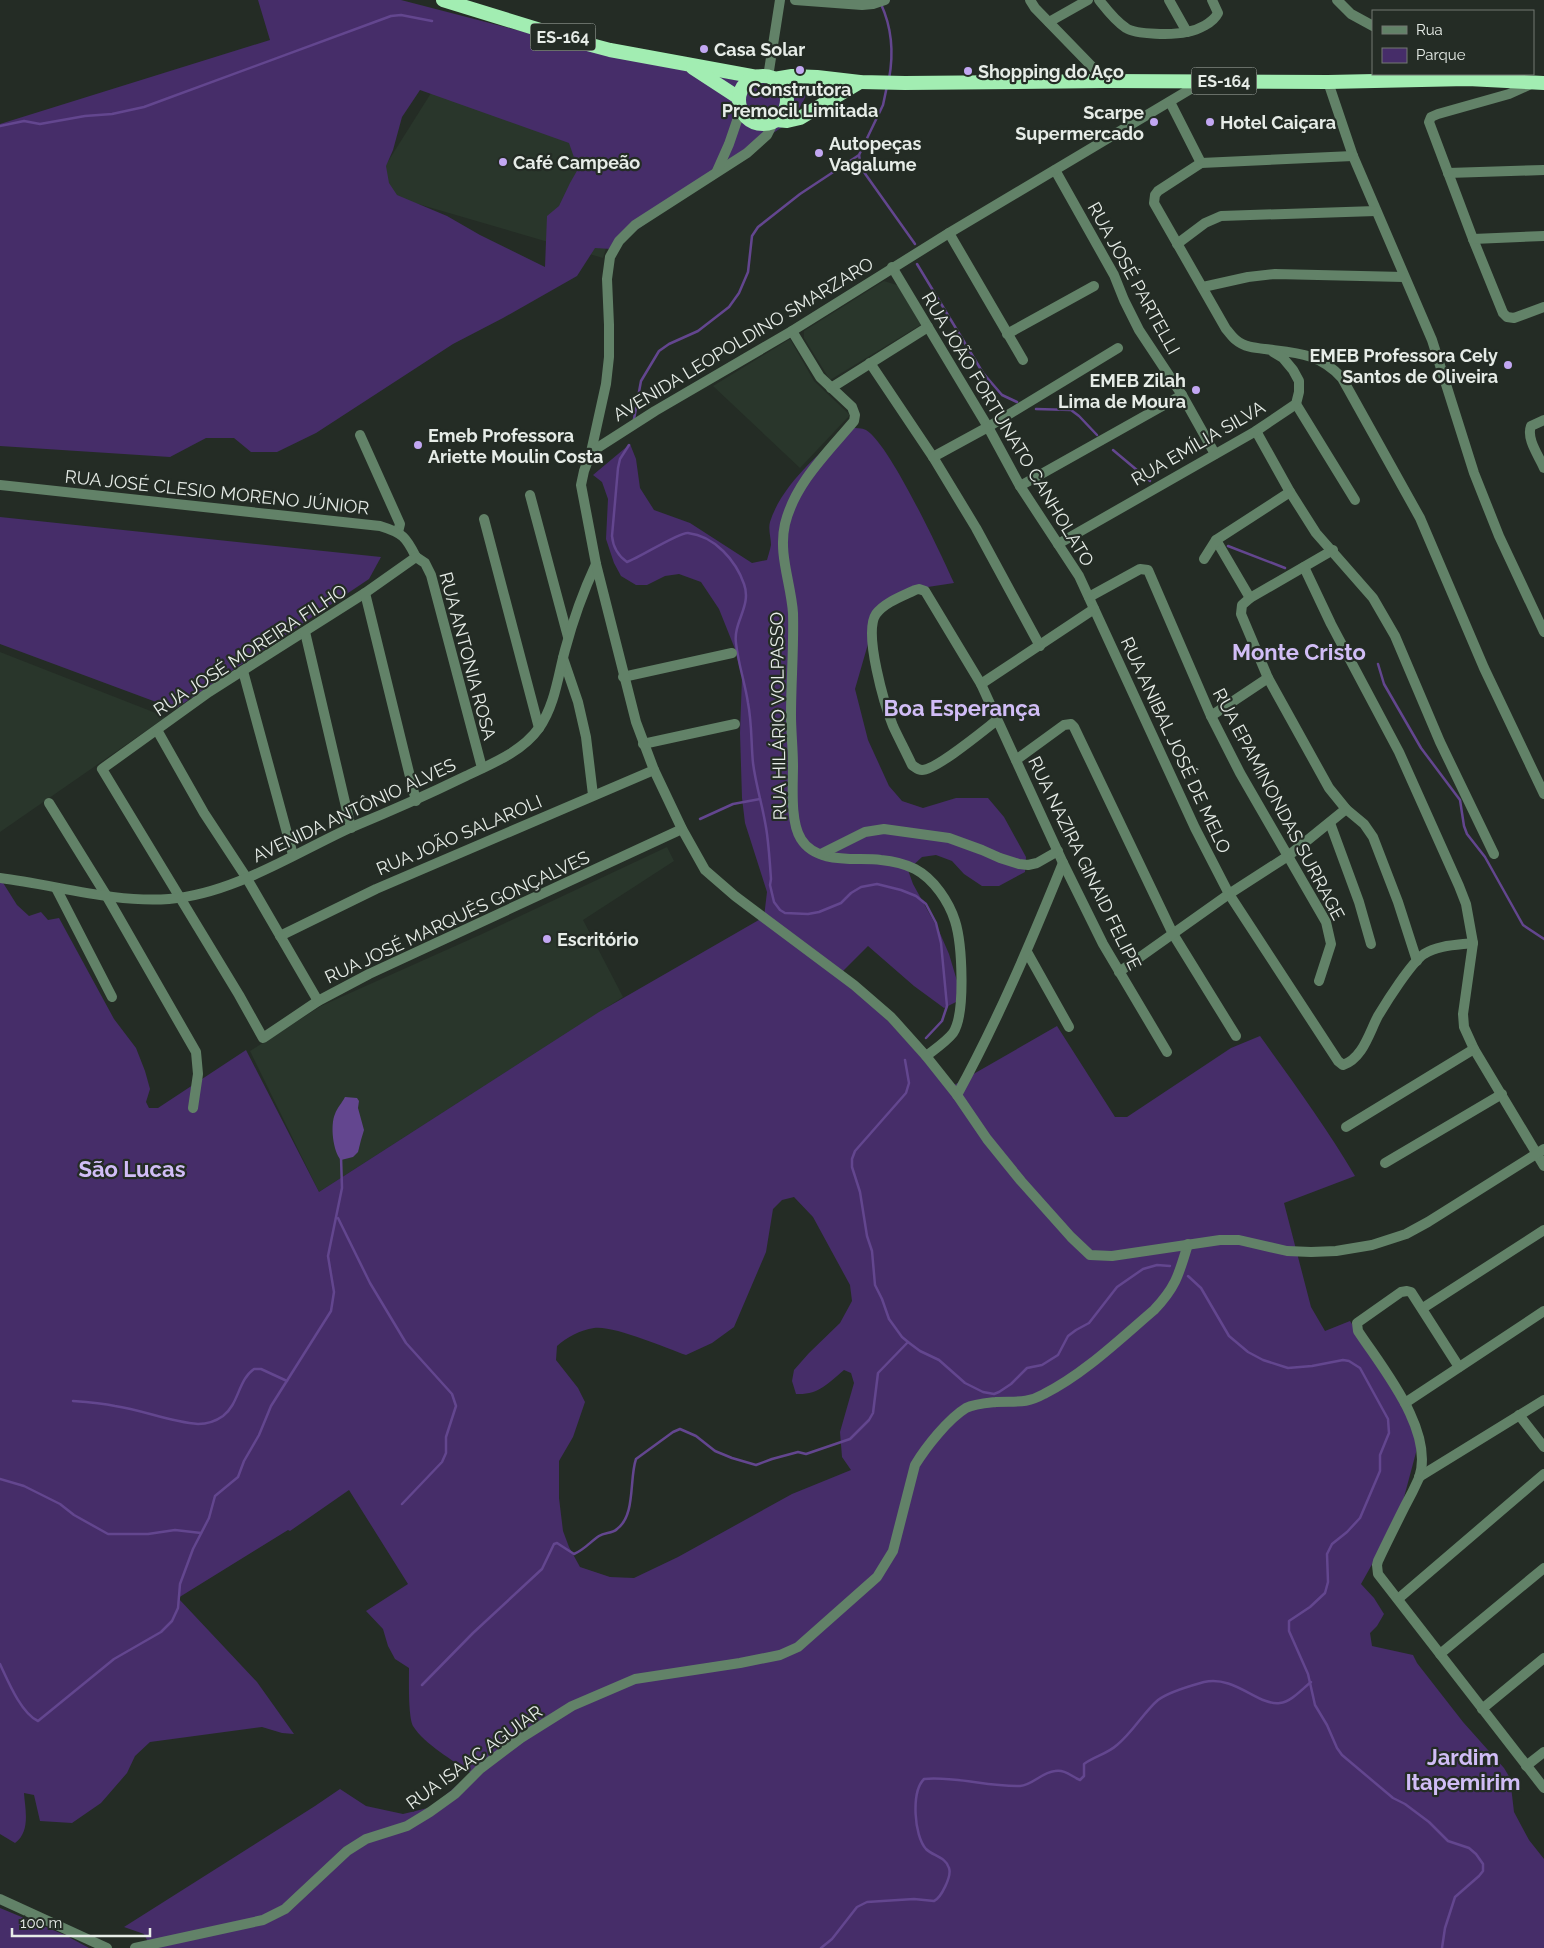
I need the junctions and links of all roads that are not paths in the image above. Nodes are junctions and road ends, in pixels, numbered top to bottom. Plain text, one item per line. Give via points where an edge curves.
1 (443, 0) edge
2 (780, 0) edge
3 (795, 0) edge
4 (1030, 0) edge
5 (1088, 0) edge
6 (1099, 0) edge
7 (1169, 0) edge
8 (1212, 0) edge
9 (1337, 0) edge
10 (880, 2) edge
11 (1049, 22) junction
12 (1372, 25) edge
13 (1187, 32) junction
14 (686, 63) junction
15 (1464, 77) edge
16 (766, 78) junction
17 (1106, 81) junction
18 (1204, 81) junction
19 (860, 82) junction
20 (1328, 82) junction
21 (1539, 83) edge
22 (1170, 102) junction
23 (740, 103) junction
24 (775, 120) junction
25 (1353, 156) junction
26 (1201, 163) junction
27 (1055, 170) junction
28 (1544, 170) edge
29 (717, 172) junction
30 (1448, 173) junction
31 (1376, 211) junction
32 (948, 233) junction
33 (1544, 236) edge
34 (1473, 239) junction
35 (1177, 244) junction
36 (892, 267) junction
37 (1404, 277) junction
38 (1094, 286) dead end
39 (1203, 287) junction
40 (1544, 308) edge
41 (928, 327) junction
42 (792, 331) junction
43 (1008, 334) junction
44 (1118, 348) dead end
45 (1270, 350) junction
46 (1023, 360) dead end
47 (870, 363) junction
48 (831, 388) junction
49 (1182, 395) junction
50 (1296, 404) junction
51 (1540, 421) edge
52 (988, 427) junction
53 (1256, 431) junction
54 (360, 434) dead end
55 (591, 452) junction
56 (1215, 454) junction
57 (933, 457) junction
58 (1544, 468) edge
59 (0, 485) edge
60 (1020, 486) junction
61 (1290, 492) junction
62 (530, 495) dead end
63 (1355, 500) dead end
64 (484, 519) dead end
65 (398, 532) junction
66 (1216, 540) junction
67 (1058, 544) junction
68 (1333, 550) junction
69 (416, 558) junction
70 (1204, 560) dead end
71 (596, 564) junction
72 (1304, 567) junction
73 (365, 593) junction
74 (1089, 597) junction
75 (1250, 598) junction
76 (1094, 609) junction
77 (305, 632) junction
78 (1544, 632) edge
79 (568, 638) junction
80 (1040, 646) junction
81 (732, 653) dead end
82 (563, 657) junction
83 (243, 671) junction
84 (624, 676) junction
85 (1268, 678) junction
86 (981, 684) junction
87 (1212, 716) junction
88 (997, 720) junction
89 (734, 724) dead end
90 (539, 728) junction
91 (157, 730) junction
92 (643, 744) junction
93 (1016, 760) junction
94 (482, 768) junction
95 (654, 770) junction
96 (1544, 794) edge
97 (594, 795) junction
98 (416, 801) junction
99 (50, 803) dead end
100 (1346, 810) junction
101 (1330, 823) junction
102 (351, 828) junction
103 (682, 829) junction
104 (1058, 851) junction
105 (820, 854) junction
106 (1494, 854) dead end
107 (294, 855) junction
108 (1288, 856) junction
109 (1063, 863) junction
110 (0, 878) edge
111 (246, 878) junction
112 (56, 888) junction
113 (1229, 894) junction
114 (106, 895) junction
115 (181, 897) junction
116 (1173, 934) junction
117 (280, 936) junction
118 (1371, 944) dead end
119 (1473, 944) junction
120 (1027, 952) junction
121 (1417, 961) junction
122 (1119, 972) junction
123 (1319, 981) dead end
124 (112, 997) dead end
125 (318, 1001) junction
126 (1070, 1027) dead end
127 (1236, 1036) dead end
128 (1474, 1049) junction
129 (1166, 1052) dead end
130 (926, 1056) junction
131 (1502, 1094) junction
132 (957, 1095) junction
133 (193, 1108) dead end
134 (1346, 1127) dead end
135 (1540, 1151) edge
136 (1385, 1163) dead end
137 (1544, 1166) edge
138 (1544, 1230) edge
139 (1188, 1244) junction
140 (1423, 1308) junction
141 (1544, 1311) edge
142 (1459, 1367) junction
143 (1544, 1400) edge
144 (1405, 1403) junction
145 (1519, 1415) junction
146 (1544, 1447) edge
147 (1544, 1474) edge
148 (1419, 1477) junction
149 (1544, 1568) edge
150 (1398, 1599) junction
151 (1440, 1654) junction
152 (1544, 1658) edge
153 (1482, 1710) junction
154 (1544, 1752) edge
155 (1526, 1766) junction
156 (1544, 1788) edge
157 (0, 1899) edge
158 (107, 1948) edge
159 (135, 1948) edge

1 - 14 highway, ES-164 via 610,50
2 - 16 street
3 - 10 street via 851,5
4 - 11 street
5 - 11 street
6 - 13 street via 1127,29 1138,33
7 - 13 street
8 - 13 street via 1218,13 1215,19
9 - 12 street via 1351,14
11 - 17 street
14 - 16 highway, ES-164
14 - 23 highway, ES-164
15 - 20 highway, ES-164
15 - 21 highway, ES-164
16 - 19 highway, ES-164 via 817,77
16 - 23 highway via 743,87
16 - 24 highway via 782,86 787,97 785,108
17 - 18 highway, ES-164
17 - 19 highway, ES-164
18 - 20 highway, ES-164
18 - 22 street, AVENIDA LEOPOLDINO SMARZARO
19 - 24 highway, ES-164 via 800,118
20 - 25 street
21 - 30 street via 1431,117 1429,122
22 - 26 street
22 - 27 street, AVENIDA LEOPOLDINO SMARZARO
23 - 24 highway, ES-164 via 747,118 757,123
23 - 29 street via 729,144
24 - 29 street via 758,144
25 - 26 street
25 - 31 street
26 - 35 street via 1155,195 1154,204
27 - 32 street, AVENIDA LEOPOLDINO SMARZARO
27 - 49 street, RUA JOSÉ PARTELLI via 1114,275 1139,330
28 - 30 street
29 - 55 street via 635,225 619,241 610,257 606,279 609,357
30 - 34 street
31 - 35 street via 1221,216 1205,223
31 - 37 street
32 - 36 street, AVENIDA LEOPOLDINO SMARZARO
32 - 43 street
33 - 34 street
34 - 40 street via 1507,317 1514,318
35 - 39 street
36 - 41 street, RUA JOÃO FORTUNATO CANHOLATO
36 - 42 street, AVENIDA LEOPOLDINO SMARZARO
37 - 39 street via 1276,274
37 - 78 street via 1432,340 1474,474
38 - 43 street
39 - 45 street via 1236,341 1250,348
41 - 47 street
41 - 52 street, RUA JOÃO FORTUNATO CANHOLATO
42 - 48 street, RUA HILÁRIO VOLPASSO via 820,377
42 - 55 street, AVENIDA LEOPOLDINO SMARZARO
43 - 46 street
44 - 52 street
45 - 50 street via 1283,358 1299,381
45 - 96 street via 1306,355 1331,366 1342,378 1409,497
47 - 48 street
47 - 57 street
48 - 105 street, RUA HILÁRIO VOLPASSO via 852,407 854,421 808,474 785,522 782,548 792,602 790,717 795,822 801,840
49 - 56 street, RUA JOSÉ PARTELLI
49 - 60 street
50 - 53 street, RUA EMÍLIA SILVA
50 - 63 street
51 - 58 street via 1531,426 1530,437
52 - 57 street
52 - 60 street, RUA JOÃO FORTUNATO CANHOLATO
53 - 56 street, RUA EMÍLIA SILVA
53 - 61 street
54 - 65 street via 400,524
55 - 71 street via 581,485
56 - 67 street, RUA EMÍLIA SILVA
57 - 80 street
59 - 65 street, RUA JOSÉ CLESIO MORENO JÚNIOR via 380,526
60 - 67 street, RUA JOÃO FORTUNATO CANHOLATO
61 - 66 street
61 - 68 street via 1316,533
62 - 79 street
64 - 90 street
65 - 69 street via 408,541
66 - 70 street
66 - 75 street
67 - 74 street, RUA JOÃO FORTUNATO CANHOLATO
68 - 72 street
68 - 106 street via 1372,598 1395,636 1440,742
69 - 73 street, RUA JOSÉ MOREIRA FILHO
69 - 94 street, RUA ANTONIA ROSA via 425,563 431,575
71 - 79 street, AVENIDA ANTÔNIO ALVES
71 - 84 street
72 - 75 street
72 - 119 street via 1423,802 1466,904
73 - 77 street, RUA JOSÉ MOREIRA FILHO
73 - 98 street
74 - 76 street, RUA JOÃO FORTUNATO CANHOLATO
74 - 87 street, RUA EPAMINONDAS SURRAGE via 1140,568 1148,570
75 - 85 street via 1242,605 1241,614
76 - 80 street
76 - 113 street, RUA ANIBAL JOSÉ DE MELO
77 - 83 street, RUA JOSÉ MOREIRA FILHO
77 - 102 street
79 - 82 street, AVENIDA ANTÔNIO ALVES
80 - 86 street
81 - 84 street
82 - 90 street, AVENIDA ANTÔNIO ALVES via 554,695
82 - 97 street via 586,737
83 - 91 street, RUA JOSÉ MOREIRA FILHO
83 - 107 street
84 - 92 street
85 - 87 street
85 - 100 street via 1329,788
86 - 88 street, RUA NAZIRA GINAID FELIPE
86 - 88 street, RUA NAZIRA GINAID FELIPE via 922,589 884,606 876,614 872,630 874,658 886,706 916,769 935,766
87 - 108 street, RUA EPAMINONDAS SURRAGE via 1240,773
88 - 93 street, RUA NAZIRA GINAID FELIPE
89 - 92 street
90 - 94 street, AVENIDA ANTÔNIO ALVES via 508,755
91 - 111 street
91 - 115 street, RUA JOSÉ MOREIRA FILHO via 102,770
92 - 95 street
93 - 104 street, RUA NAZIRA GINAID FELIPE
93 - 116 street via 1064,725 1074,727
94 - 98 street, AVENIDA ANTÔNIO ALVES
95 - 97 street, RUA JOÃO SALAROLI
95 - 103 street
97 - 117 street, RUA JOÃO SALAROLI via 376,889
98 - 102 street, AVENIDA ANTÔNIO ALVES
99 - 114 street
100 - 101 street
100 - 121 street via 1364,824 1373,837
101 - 108 street
101 - 118 street
102 - 107 street, AVENIDA ANTÔNIO ALVES
103 - 125 street, RUA JOSÉ MARQUÊS GONÇALVES via 368,974
103 - 130 street via 705,870 716,881 874,1001
104 - 105 street via 1037,863 1019,864 949,838 884,829 865,832
104 - 109 street, RUA NAZIRA GINAID FELIPE
105 - 130 street, RUA HILÁRIO VOLPASSO via 883,860 915,869 938,890 950,908 958,934 962,993 960,1016 953,1033
107 - 111 street, AVENIDA ANTÔNIO ALVES
108 - 113 street
108 - 123 street, RUA EPAMINONDAS SURRAGE via 1326,922 1330,935 1331,944
109 - 120 street
109 - 122 street, RUA NAZIRA GINAID FELIPE
110 - 112 street, AVENIDA ANTÔNIO ALVES
111 - 115 street, AVENIDA ANTÔNIO ALVES via 214,890
111 - 117 street
112 - 114 street, AVENIDA ANTÔNIO ALVES
112 - 124 street
113 - 116 street
113 - 121 street, RUA ANIBAL JOSÉ DE MELO via 1343,1065 1359,1054 1379,1014
114 - 115 street, AVENIDA ANTÔNIO ALVES via 152,900
114 - 133 street via 196,1052 198,1074
115 - 125 street, RUA JOSÉ MARQUÊS GONÇALVES via 263,1038
116 - 122 street
116 - 127 street
117 - 125 street
119 - 121 street via 1434,950
119 - 128 street via 1463,1014 1464,1028
120 - 126 street
120 - 132 street via 984,1046
122 - 129 street, RUA NAZIRA GINAID FELIPE
128 - 131 street
128 - 134 street
130 - 132 street
131 - 135 street
131 - 136 street
132 - 139 street via 1021,1181 1090,1255 1112,1256
135 - 137 street
135 - 139 street via 1428,1222 1406,1234 1372,1245 1311,1252 1287,1251 1239,1240
138 - 140 street
139 - 159 street, RUA ISAAC AGUIAR via 1178,1278 1164,1299 1069,1379 1031,1401 968,1407 922,1452 915,1465 893,1551 877,1577 798,1647 740,1663 635,1679 572,1706 521,1738 430,1812 407,1826 366,1839 347,1851 286,1909 263,1920
140 - 142 street
140 - 144 street via 1411,1292 1401,1292 1357,1323 1358,1331
141 - 142 street
142 - 144 street
143 - 145 street
144 - 148 street via 1421,1444
145 - 146 street
145 - 148 street
147 - 150 street
148 - 150 street via 1378,1561 1378,1574
149 - 151 street
150 - 151 street
151 - 153 street
152 - 153 street
153 - 155 street
154 - 155 street
155 - 156 street
157 - 158 street

